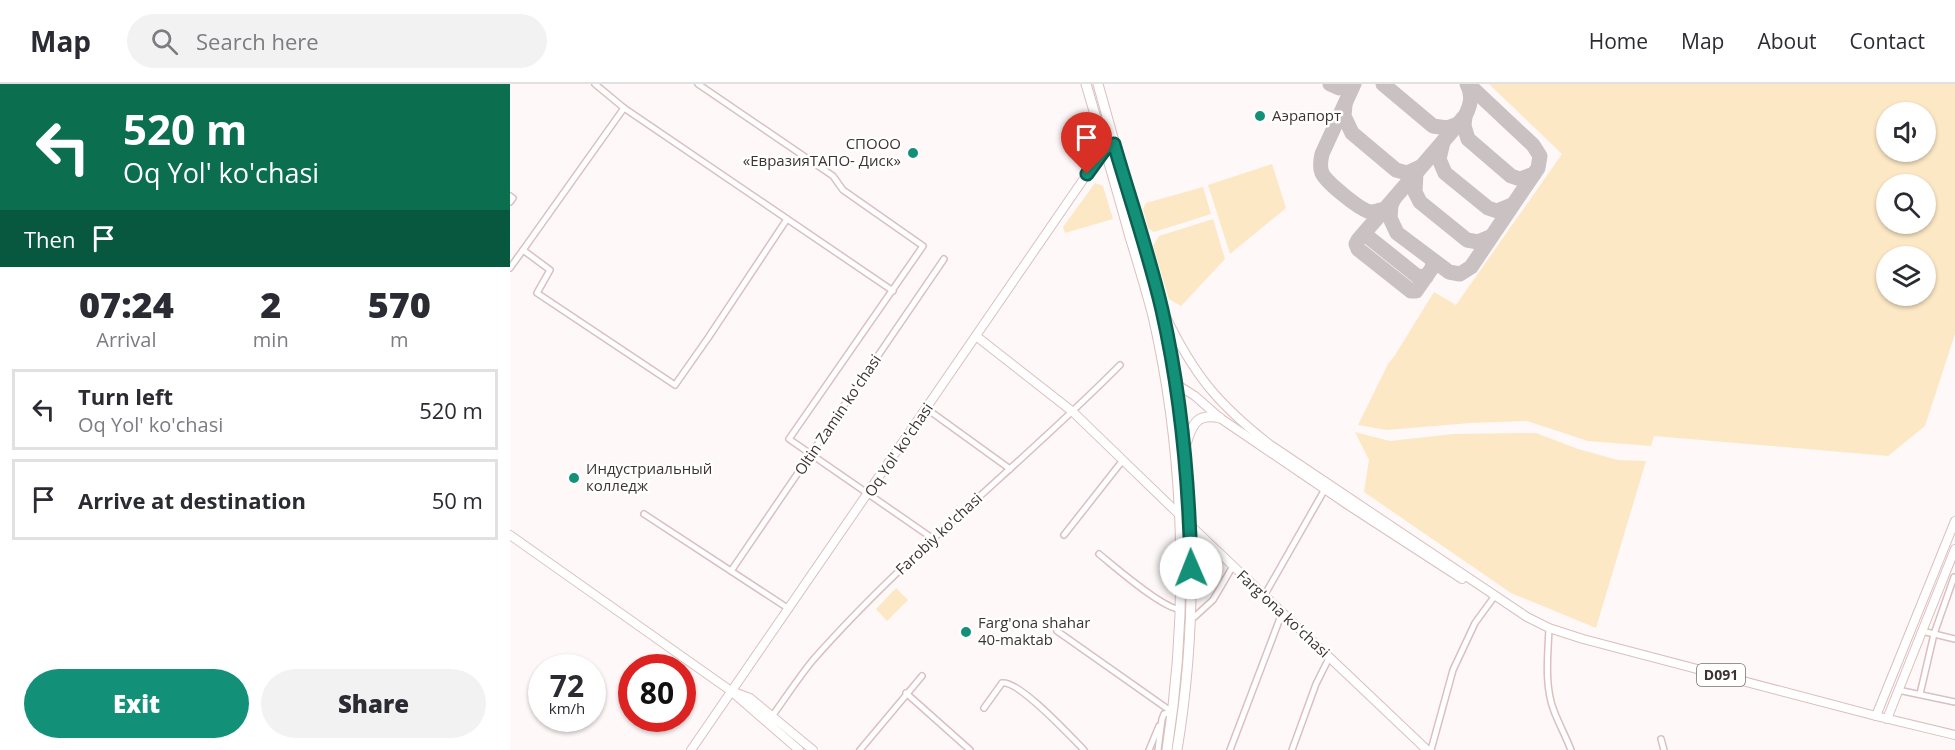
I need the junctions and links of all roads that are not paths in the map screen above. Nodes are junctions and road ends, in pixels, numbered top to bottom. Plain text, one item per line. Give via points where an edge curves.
1 (595, 84) edge
2 (698, 84) edge
3 (1086, 84) edge
4 (1098, 84) edge
5 (624, 108) junction
6 (1110, 146) junction
7 (510, 196) edge
8 (510, 202) edge
9 (787, 219) junction
10 (523, 250) junction
11 (944, 259) dead end
12 (510, 268) edge
13 (893, 291) junction
14 (1162, 309) junction
15 (976, 336) junction
16 (1120, 365) dead end
17 (1164, 380) junction
18 (1175, 383) junction
19 (927, 409) junction
20 (1073, 412) junction
21 (1220, 417) junction
22 (1184, 449) junction
23 (811, 454) junction
24 (1123, 460) junction
25 (1010, 469) junction
26 (1325, 489) junction
27 (869, 494) junction
28 (644, 514) dead end
29 (1179, 514) junction
30 (1955, 521) edge
31 (1191, 526) junction
32 (510, 535) edge
33 (1064, 535) dead end
34 (933, 538) junction
35 (1955, 549) edge
36 (1099, 554) dead end
37 (1233, 566) junction
38 (731, 571) junction
39 (1945, 574) junction
40 (1955, 577) edge
41 (1264, 596) junction
42 (1494, 597) junction
43 (789, 609) junction
44 (1180, 609) junction
45 (1282, 613) junction
46 (1191, 621) junction
47 (1549, 628) junction
48 (1057, 630) dead end
49 (1922, 631) junction
50 (1934, 634) junction
51 (1955, 639) edge
52 (1329, 657) junction
53 (922, 676) dead end
54 (1898, 690) junction
55 (731, 691) junction
56 (906, 693) junction
57 (1920, 694) junction
58 (1955, 702) edge
59 (984, 708) dead end
60 (1172, 712) junction
61 (772, 716) junction
62 (1876, 716) junction
63 (1162, 719) junction
64 (1887, 719) junction
65 (1955, 735) edge
66 (1661, 739) dead end
67 (691, 750) edge
68 (799, 750) edge
69 (813, 750) edge
70 (860, 750) edge
71 (970, 750) edge
72 (1084, 750) edge
73 (1149, 750) edge
74 (1158, 750) edge
75 (1167, 750) edge
76 (1177, 750) edge
77 (1230, 750) edge
78 (1292, 750) edge
79 (1429, 750) edge
80 (1571, 750) edge
81 (1665, 750) edge

1 - 5 street
2 - 13 street via 833,176 843,190 923,246
3 - 6 highway, D091
4 - 6 highway, D091
5 - 9 street
5 - 10 street
6 - 14 highway, D091
6 - 15 street, Oq Yol' ko'chasi
6 - 17 highway, D091 via 1152,314
7 - 8 street
9 - 10 street via 675,385 537,293 550,270
9 - 13 street
10 - 12 street
11 - 23 street, Oltin Zamin koʻchasi
13 - 23 street via 789,439
14 - 18 highway, D091
14 - 42 main road, D091 via 1182,351 1239,421
15 - 19 street, Oq Yol' ko'chasi
15 - 20 street, Fargʻona koʻchasi
16 - 20 street, Farobiy ko'chasi
17 - 18 main road, D091
17 - 29 highway
18 - 21 main road, D091
18 - 22 highway
19 - 25 street
19 - 27 street, Oq Yol' ko'chasi
20 - 24 street, Fargʻona koʻchasi
20 - 25 street, Farobiy ko'chasi
21 - 22 highway via 1195,423
21 - 26 main road, D091
22 - 31 highway
23 - 27 street
23 - 38 street, Oltin Zamin koʻchasi
24 - 29 street, Fargʻona koʻchasi
24 - 33 street
25 - 34 street, Farobiy ko'chasi
26 - 41 street
26 - 42 main road, D091 via 1445,570
27 - 34 street
27 - 43 street, Oq Yol' ko'chasi
28 - 38 street
29 - 31 street, Fargʻona koʻchasi
29 - 44 highway
30 - 62 street
31 - 37 street, Fargʻona koʻchasi
31 - 46 highway
32 - 55 street
34 - 61 street, Farobiy ko'chasi via 812,662
35 - 39 street
36 - 44 street via 1155,598 1173,610
37 - 41 street, Fargʻona koʻchasi
37 - 46 street via 1214,600
38 - 43 street
39 - 40 street
39 - 49 street
40 - 50 street
41 - 45 street, Fargʻona koʻchasi
42 - 47 main road, D091
42 - 79 street via 1475,623 1453,670
43 - 55 street, Oq Yol' ko'chasi
44 - 60 highway
45 - 52 street, Fargʻona koʻchasi
45 - 77 street
46 - 76 highway
47 - 62 main road, D091
47 - 80 street via 1551,699
48 - 60 street
49 - 50 street
49 - 54 street
50 - 51 street
50 - 57 street
52 - 78 street
52 - 79 street, Fargʻona koʻchasi
53 - 56 street
54 - 57 street
54 - 64 street
55 - 61 street via 750,698
55 - 67 street, Oq Yol' ko'chasi
55 - 68 street
56 - 70 street
56 - 71 street
57 - 58 street
59 - 72 street via 1002,683 1009,683 1038,704
60 - 63 street
60 - 75 highway
61 - 69 street
62 - 64 main road, D091
63 - 73 street
63 - 74 street
64 - 65 main road, D091
66 - 81 street

